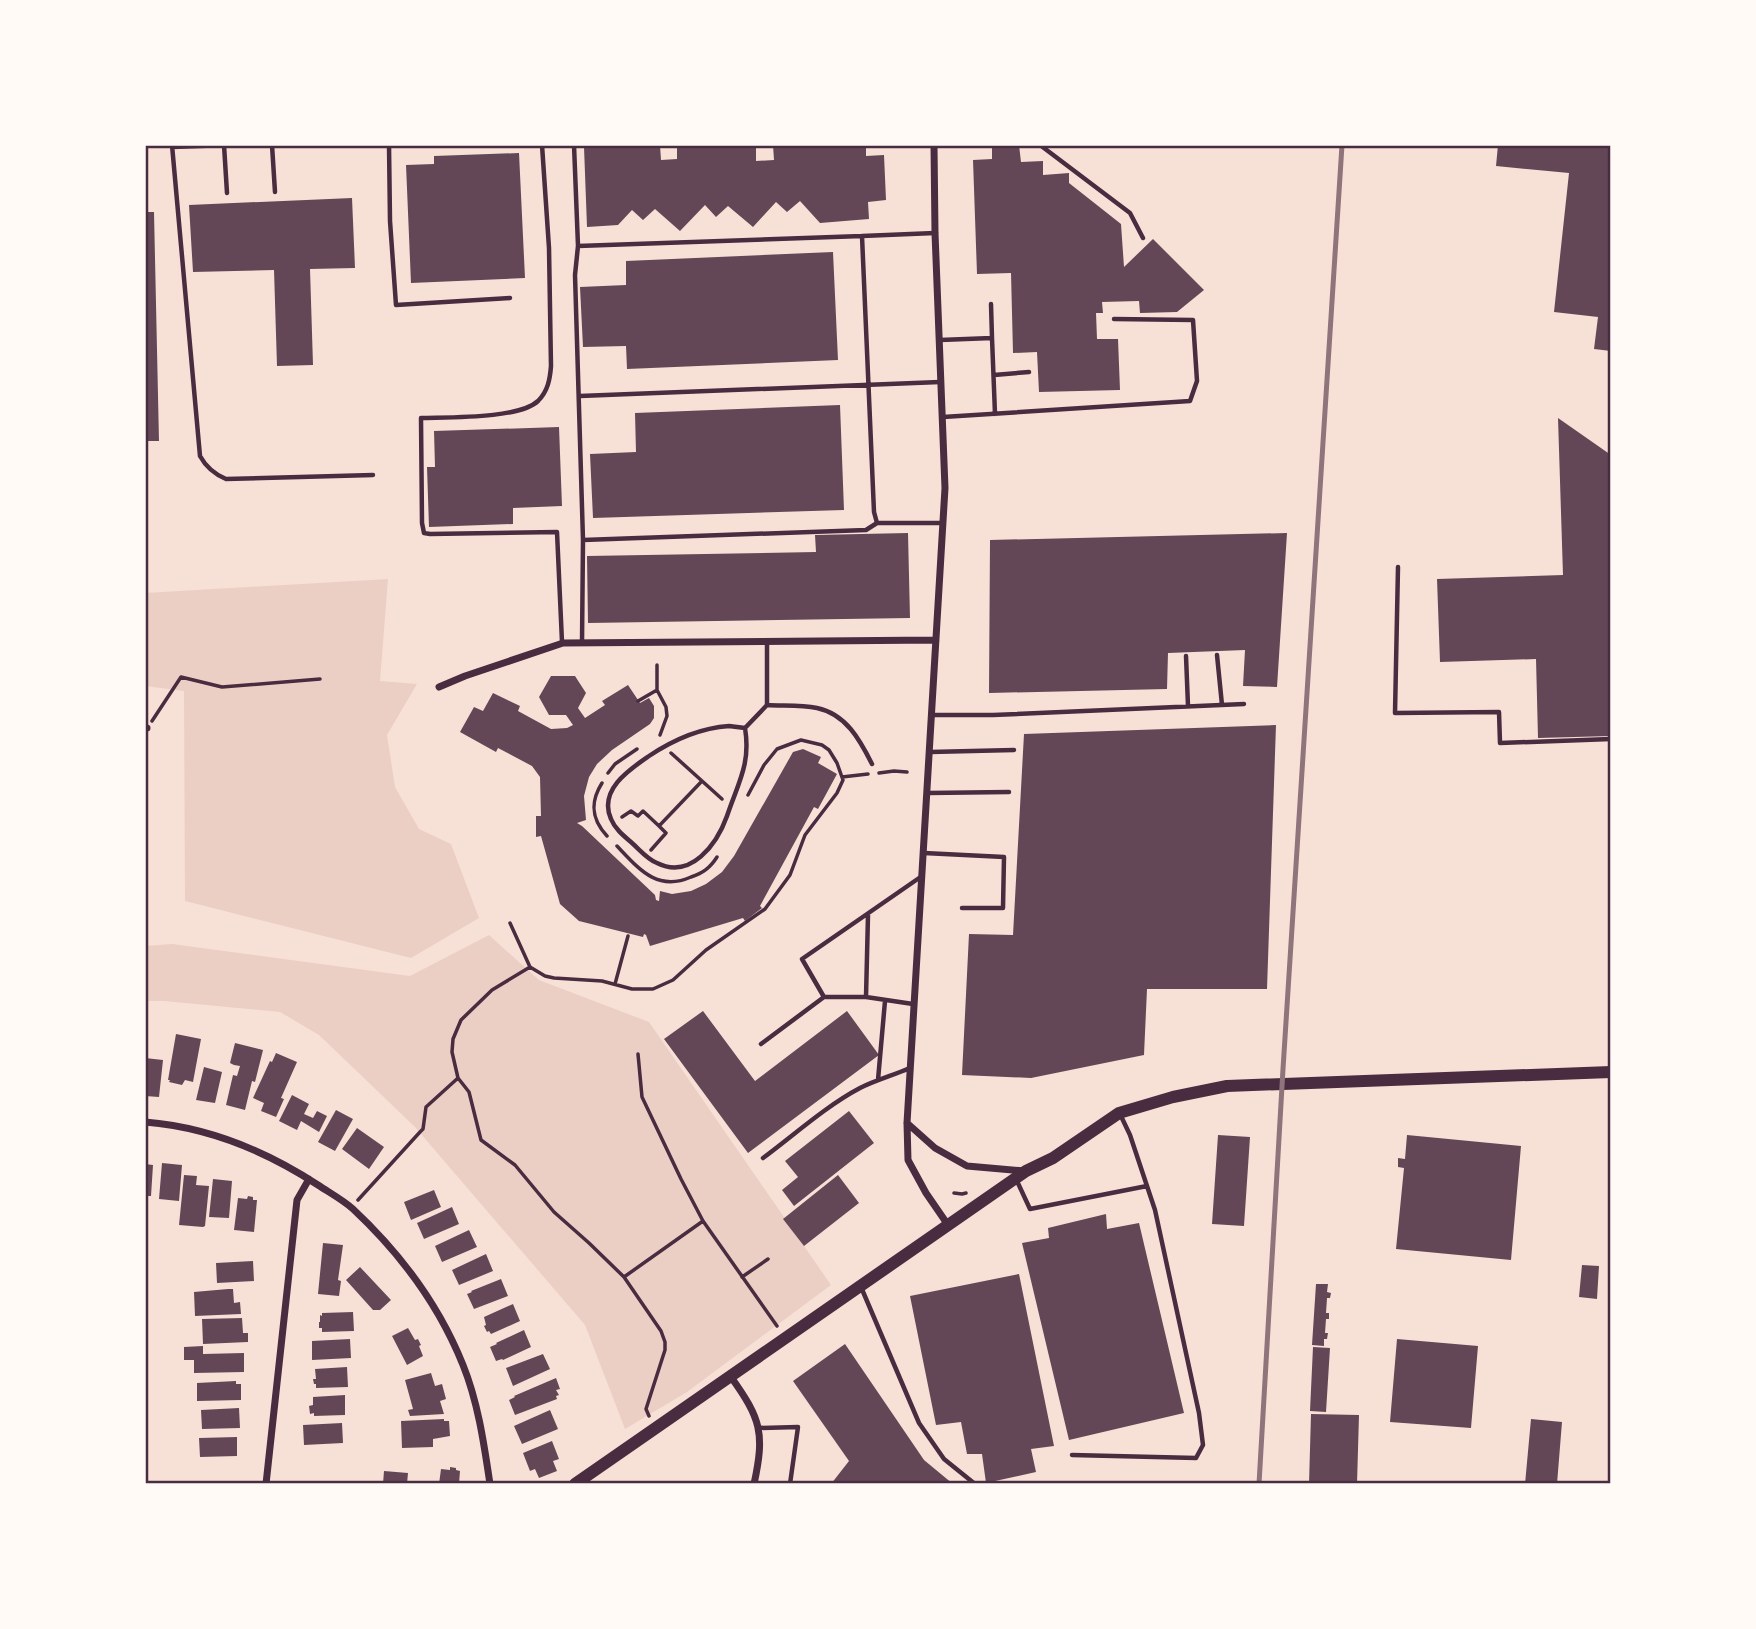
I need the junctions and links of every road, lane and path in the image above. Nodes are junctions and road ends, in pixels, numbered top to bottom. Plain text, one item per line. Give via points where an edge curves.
1 (226, 145) edge
2 (272, 145) edge
3 (389, 145) edge
4 (542, 145) edge
5 (574, 145) edge
6 (934, 145) edge
7 (1040, 145) edge
8 (172, 146) edge
9 (275, 192) dead end
10 (227, 193) dead end
11 (935, 233) junction
12 (862, 236) junction
13 (1143, 238) dead end
14 (578, 246) junction
15 (510, 298) dead end
16 (991, 304) dead end
17 (1114, 319) dead end
18 (992, 338) junction
19 (939, 340) junction
20 (1029, 372) dead end
21 (993, 375) junction
22 (941, 382) junction
23 (868, 385) junction
24 (580, 396) junction
25 (995, 414) junction
26 (942, 417) junction
27 (373, 475) dead end
28 (877, 523) junction
29 (943, 523) junction
30 (583, 540) junction
31 (1398, 567) dead end
32 (936, 640) junction
33 (767, 642) junction
34 (562, 643) junction
35 (582, 643) junction
36 (1186, 656) dead end
37 (1217, 656) dead end
38 (656, 665) dead end
39 (656, 678) dead end
40 (320, 679) dead end
41 (439, 687) dead end
42 (657, 690) dead end
43 (638, 701) dead end
44 (1244, 704) dead end
45 (767, 705) junction
46 (1222, 705) junction
47 (1188, 706) junction
48 (932, 715) junction
49 (146, 728) edge
50 (745, 728) junction
51 (1611, 739) edge
52 (664, 746) junction
53 (1014, 750) dead end
54 (930, 752) junction
55 (872, 764) dead end
56 (702, 781) junction
57 (1009, 792) dead end
58 (928, 793) junction
59 (730, 806) junction
60 (614, 824) junction
61 (659, 826) junction
62 (924, 853) junction
63 (646, 856) junction
64 (923, 876) junction
65 (962, 908) dead end
66 (868, 914) junction
67 (510, 923) dead end
68 (628, 936) dead end
69 (615, 984) dead end
70 (824, 997) junction
71 (866, 998) junction
72 (885, 1001) junction
73 (915, 1004) junction
74 (761, 1044) dead end
75 (638, 1054) dead end
76 (911, 1068) junction
77 (1611, 1072) edge
78 (458, 1078) junction
79 (878, 1080) junction
80 (1119, 1113) junction
81 (145, 1122) edge
82 (907, 1123) junction
83 (763, 1158) dead end
84 (1021, 1175) junction
85 (309, 1179) junction
86 (1147, 1185) junction
87 (352, 1207) junction
88 (703, 1220) junction
89 (948, 1225) junction
90 (768, 1259) dead end
91 (624, 1277) junction
92 (742, 1277) junction
93 (860, 1286) junction
94 (777, 1326) dead end
95 (731, 1377) junction
96 (649, 1416) dead end
97 (758, 1428) junction
98 (1072, 1455) dead end
99 (266, 1484) edge
100 (489, 1484) edge
101 (575, 1484) edge
102 (754, 1484) edge
103 (790, 1484) edge
104 (975, 1484) edge

1 - 8 lane
1 - 10 lane
2 - 9 lane
3 - 15 lane via 396,305
4 - 34 lane via 549,248 549,384 529,407 492,415 421,418 422,523 424,533 430,534 557,532
5 - 14 lane
6 - 11 street
7 - 13 lane via 1130,214
8 - 27 lane via 204,464 226,479
11 - 12 lane
11 - 19 street
12 - 14 lane
12 - 23 lane
14 - 24 lane
16 - 18 lane
17 - 25 lane via 1193,320 1197,381 1190,401
18 - 19 lane
18 - 21 lane
19 - 22 street
20 - 21 lane
21 - 25 lane
22 - 23 lane
22 - 26 street
23 - 24 lane
23 - 28 lane
24 - 30 lane
25 - 26 lane
26 - 29 street
28 - 29 lane
28 - 30 lane via 866,530
29 - 32 street
30 - 35 lane
31 - 51 lane via 1395,713 1499,712 1500,743
32 - 33 street
32 - 48 street
33 - 35 street
33 - 45 lane
34 - 35 street
34 - 41 street
36 - 47 lane
37 - 46 lane
38 - 39 path
40 - 49 path via 222,687 181,677
42 - 43 path
44 - 46 lane
45 - 50 lane
45 - 55 lane via 815,708 832,715 855,733
46 - 47 lane
47 - 48 lane
48 - 54 street
50 - 52 lane via 713,727
50 - 59 lane via 747,758
52 - 56 path
52 - 60 lane via 629,770 615,786 609,807
53 - 54 lane
54 - 58 street
56 - 59 path
56 - 61 path
57 - 58 lane
58 - 62 street
59 - 63 lane via 719,835 696,861 672,867
60 - 61 path via 631,811 638,816 643,811
60 - 63 lane
61 - 63 path via 666,833
62 - 64 street
62 - 65 lane via 1004,857 1003,908
64 - 66 lane
64 - 73 street
66 - 70 lane via 802,959
66 - 71 lane
67 - 78 path via 530,967 492,990 461,1020 452,1052
68 - 69 path
70 - 71 lane
70 - 74 lane
71 - 72 lane
72 - 73 lane
72 - 79 lane
73 - 76 street
75 - 88 path via 642,1097
76 - 79 lane
76 - 82 street
77 - 80 street via 1227,1086
78 - 87 path via 426,1107 421,1132
78 - 91 path via 469,1092 481,1140 515,1165 554,1212
79 - 83 lane via 840,1101
80 - 84 street
80 - 86 lane
81 - 85 street via 228,1139
82 - 84 street via 935,1148 967,1166
82 - 89 street via 908,1160
84 - 86 lane via 1030,1209
84 - 89 street
85 - 87 street
85 - 99 street via 297,1200
86 - 98 lane via 1203,1445 1196,1458
87 - 100 street via 403,1262 438,1312 464,1366
88 - 91 path
88 - 92 path
89 - 93 street
90 - 92 path
91 - 96 path via 665,1342 646,1409
92 - 94 path
93 - 95 street
93 - 104 lane via 919,1423 944,1459
95 - 97 street
95 - 101 street
97 - 102 street via 761,1443
97 - 103 lane via 798,1427

